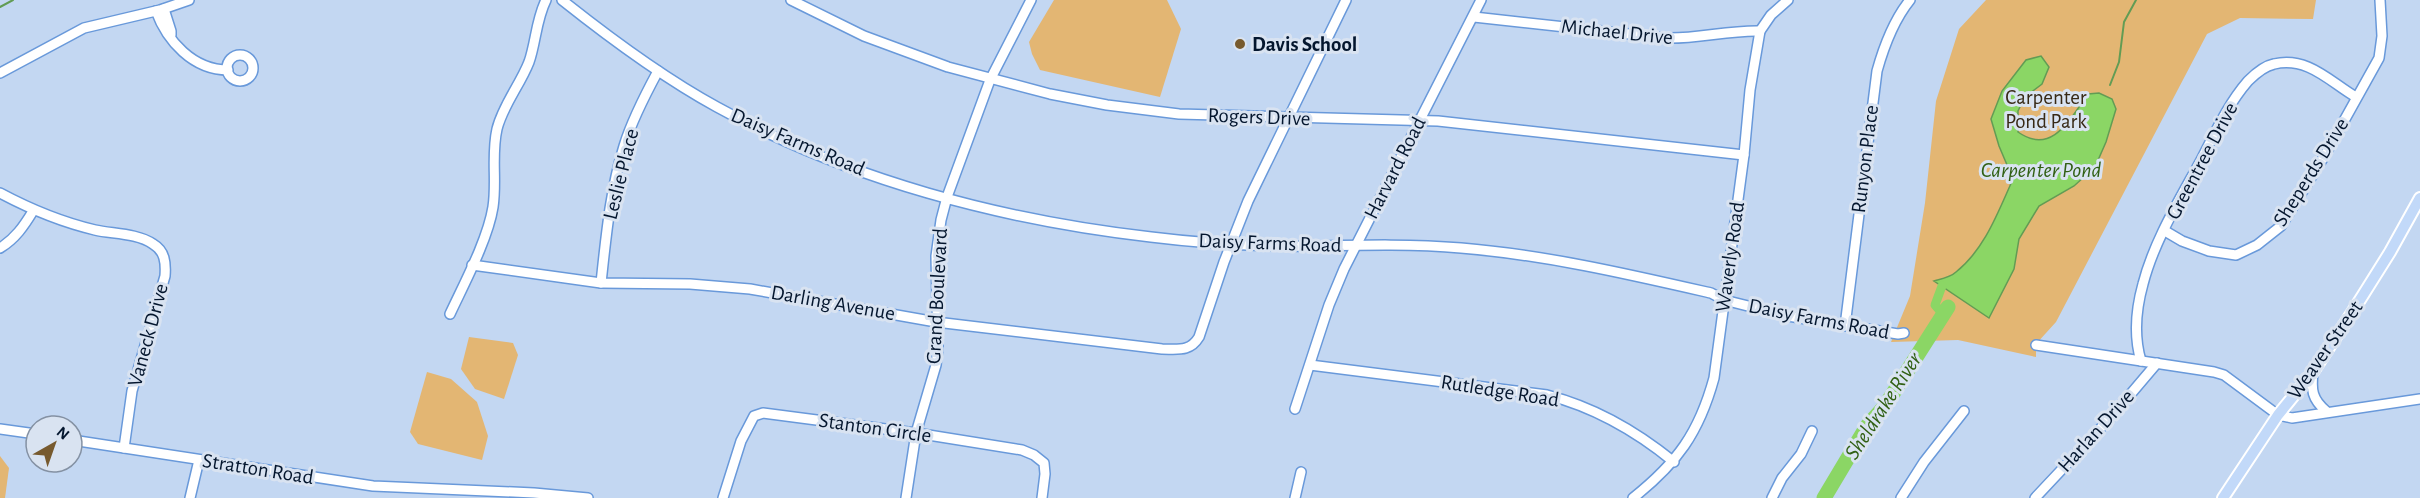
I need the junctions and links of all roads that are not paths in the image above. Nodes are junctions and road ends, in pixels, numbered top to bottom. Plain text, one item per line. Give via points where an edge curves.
1 (189, 0) edge
2 (546, 0) edge
3 (562, 0) edge
4 (791, 0) edge
5 (1031, 0) edge
6 (1346, 0) edge
7 (1481, 0) edge
8 (1788, 0) edge
9 (1910, 0) edge
10 (2380, 0) edge
11 (160, 10) junction
12 (1474, 17) junction
13 (1760, 31) junction
14 (228, 70) dead end
15 (658, 71) junction
16 (0, 73) edge
17 (990, 80) junction
18 (2356, 97) junction
19 (1288, 117) junction
20 (1418, 121) junction
21 (1744, 155) junction
22 (0, 193) edge
23 (946, 197) junction
24 (2420, 198) edge
25 (33, 210) junction
26 (2165, 231) junction
27 (1232, 243) junction
28 (1356, 245) junction
29 (0, 248) edge
30 (472, 265) junction
31 (601, 283) junction
32 (1724, 300) junction
33 (450, 314) dead end
34 (936, 322) junction
35 (1845, 326) junction
36 (1904, 333) dead end
37 (2036, 345) dead end
38 (2141, 361) junction
39 (2157, 363) junction
40 (1310, 365) junction
41 (2313, 372) junction
42 (2418, 397) edge
43 (1295, 409) dead end
44 (1964, 411) dead end
45 (2326, 411) junction
46 (2278, 415) junction
47 (0, 429) edge
48 (1812, 431) dead end
49 (24, 432) edge
50 (916, 433) junction
51 (84, 442) edge
52 (124, 448) junction
53 (199, 460) junction
54 (1674, 462) junction
55 (1301, 472) dead end
56 (190, 498) edge
57 (588, 498) edge
58 (723, 498) edge
59 (906, 498) edge
60 (1042, 498) edge
61 (1295, 498) edge
62 (1633, 498) edge
63 (1772, 498) edge
64 (1901, 498) edge
65 (2035, 498) edge
66 (2223, 498) edge

1 - 11 street
2 - 30 street via 528,63 497,130 493,207
3 - 15 street, Daisy Farms Road
4 - 17 street, Rogers Drive via 900,51
5 - 17 street, Grand Boulevard
6 - 19 street
7 - 12 street, Harvard Road
8 - 13 street, Waverly Road
9 - 35 street, Runyon Place via 1884,46 1877,71
10 - 18 street, Sheperds Drive via 2382,48
11 - 14 street via 182,50 200,65
11 - 16 street via 84,28
12 - 13 street, Michael Drive via 1666,38
12 - 20 street, Harvard Road
13 - 21 street, Waverly Road
15 - 23 street, Daisy Farms Road via 717,107 796,146
15 - 31 street, Leslie Place via 624,146 609,217
17 - 19 street, Rogers Drive via 1050,94 1179,114
17 - 23 street, Grand Boulevard
18 - 26 street, Sheperds Drive via 2289,215 2272,236 2236,255 2226,255 2182,241
18 - 26 street, Greentree Drive via 2325,75 2297,64 2275,64 2255,74 2231,104
19 - 20 street, Rogers Drive
19 - 27 street
20 - 21 street, Rogers Drive
20 - 28 street, Harvard Road
21 - 32 street, Waverly Road
22 - 25 street, Vaneck Drive
23 - 27 street, Daisy Farms Road via 1018,216 1151,237
23 - 34 street, Grand Boulevard via 936,256
24 - 41 main road, Weaver Street
25 - 29 street via 21,230
25 - 52 street, Vaneck Drive via 94,230 148,241 165,259 165,276 132,392
26 - 38 street, Greentree Drive via 2143,285 2136,342
27 - 28 street, Daisy Farms Road
27 - 34 street, Darling Avenue via 1199,337 1185,349
28 - 32 street, Daisy Farms Road via 1460,248 1538,257 1621,272 1711,293
28 - 40 street, Harvard Road via 1329,305
30 - 31 street, Darling Avenue
30 - 33 street
31 - 34 street, Darling Avenue via 750,289
32 - 35 street, Daisy Farms Road
32 - 54 street, Waverly Road via 1706,408
34 - 50 street, Grand Boulevard via 936,365
35 - 36 street, Daisy Farms Road
37 - 38 street
38 - 39 street
39 - 46 street via 2224,375
39 - 65 street, Harlan Drive
40 - 43 street, Harvard Road
40 - 54 street, Rutledge Road via 1565,400 1628,429
41 - 45 street via 2313,395
41 - 46 main road, Weaver Street
42 - 45 street
44 - 64 street via 1923,462
45 - 46 street via 2292,418
46 - 66 main road, Weaver Street
47 - 49 street
48 - 63 street
50 - 58 street, Stanton Circle via 758,414 741,441
50 - 59 street, Grand Boulevard
50 - 60 street, Stanton Circle via 1034,455 1044,463
51 - 52 street, Stratton Road
52 - 53 street, Stratton Road
53 - 56 street
53 - 57 street, Stratton Road via 373,486
54 - 62 street, Waverly Road
55 - 61 street

